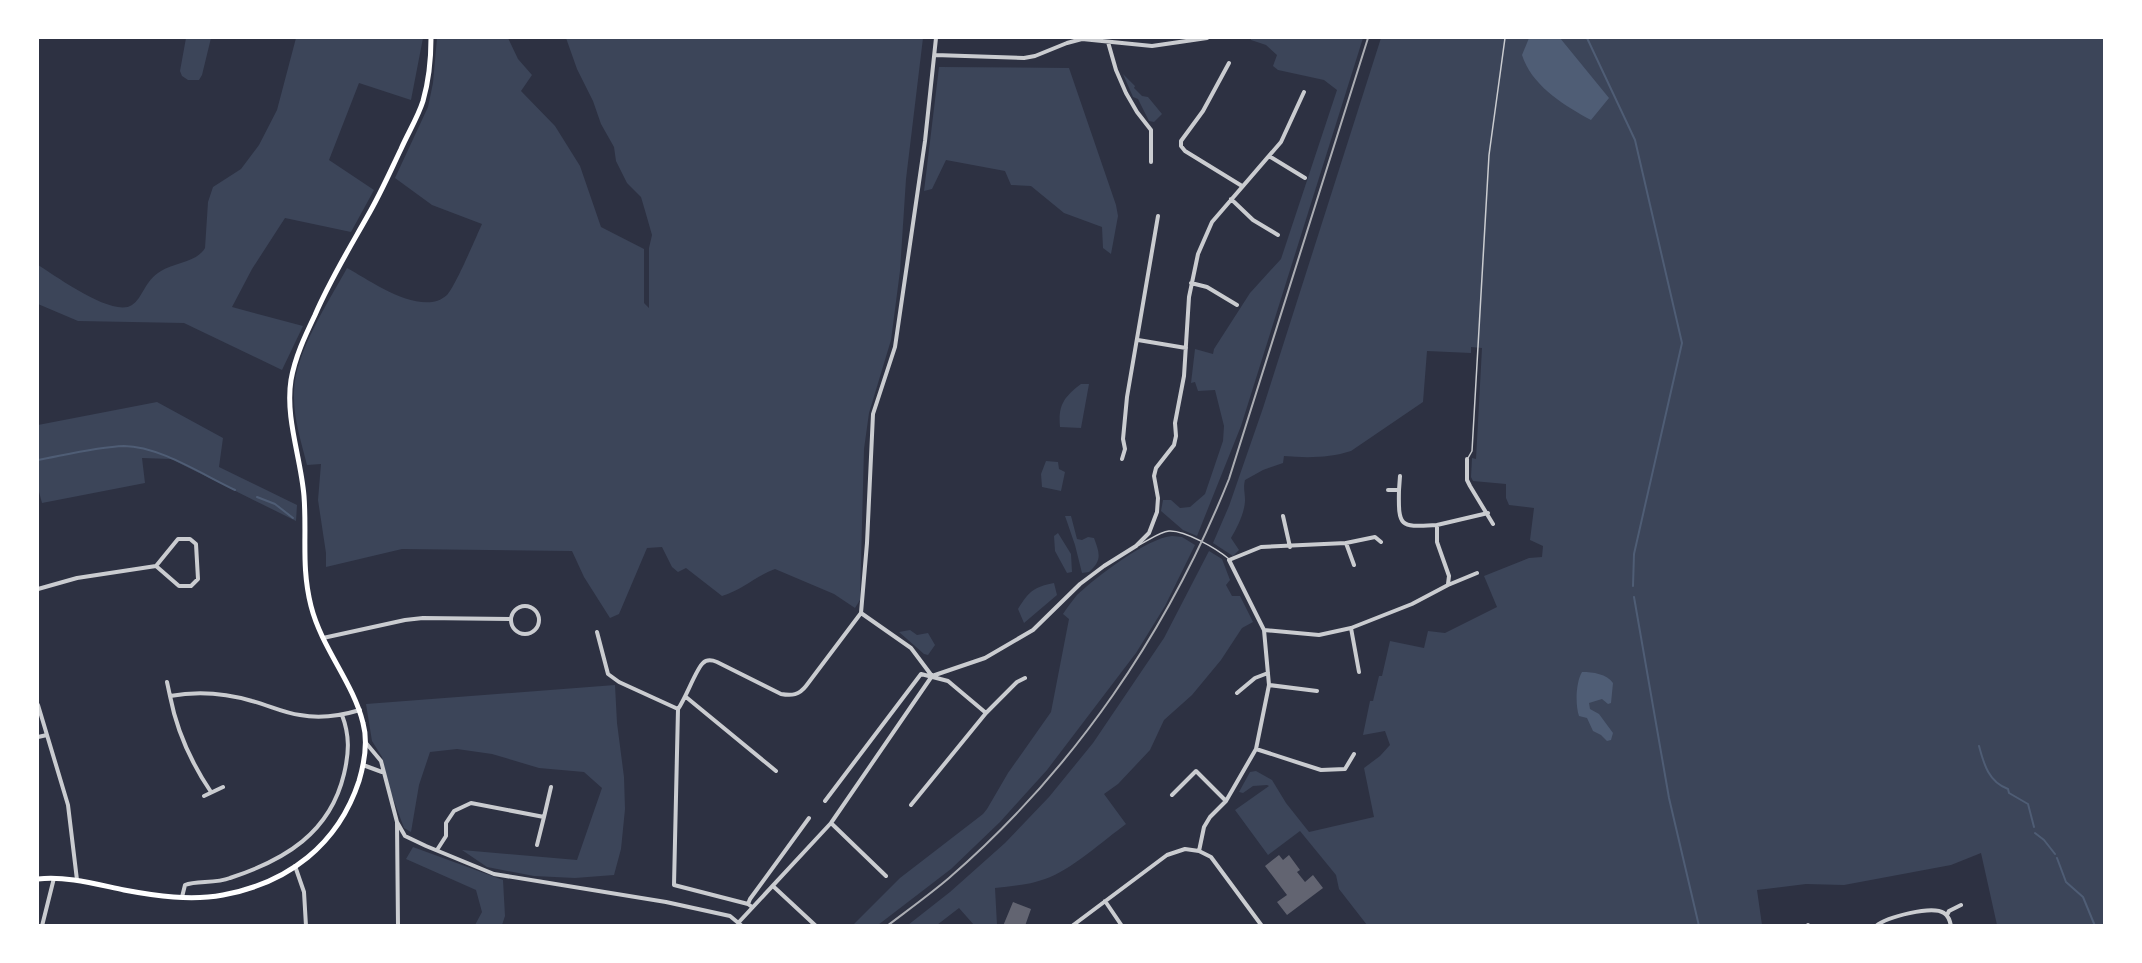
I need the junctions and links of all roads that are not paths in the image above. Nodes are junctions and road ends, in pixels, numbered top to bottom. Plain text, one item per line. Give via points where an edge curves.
1 (431, 38) edge
2 (936, 38) edge
3 (1207, 38) edge
4 (1505, 38) edge
5 (1108, 42) junction
6 (935, 55) junction
7 (1229, 63) dead end
8 (1304, 92) dead end
9 (1269, 156) junction
10 (1151, 162) dead end
11 (1305, 178) dead end
12 (1242, 186) junction
13 (1232, 199) junction
14 (1158, 216) dead end
15 (1278, 235) dead end
16 (1191, 284) junction
17 (1237, 304) dead end
18 (1138, 340) junction
19 (1186, 348) junction
20 (1122, 459) dead end
21 (1467, 459) joint
22 (1400, 476) dead end
23 (1388, 490) dead end
24 (1399, 490) junction
25 (1488, 513) junction
26 (1283, 516) dead end
27 (1493, 524) dead end
28 (1437, 525) junction
29 (1382, 542) dead end
30 (1346, 543) junction
31 (1136, 546) junction
32 (1290, 547) junction
33 (1229, 560) junction
34 (1354, 565) dead end
35 (156, 566) junction
36 (1477, 573) dead end
37 (1448, 585) junction
38 (38, 589) edge
39 (861, 613) junction
40 (510, 619) junction
41 (1351, 628) junction
42 (1263, 630) junction
43 (597, 632) dead end
44 (322, 638) junction
45 (1359, 672) dead end
46 (1268, 674) junction
47 (932, 676) junction
48 (1025, 678) dead end
49 (167, 682) dead end
50 (1269, 685) junction
51 (1317, 691) dead end
52 (1237, 693) dead end
53 (170, 696) junction
54 (686, 697) junction
55 (38, 705) edge
56 (678, 709) junction
57 (360, 710) junction
58 (986, 713) junction
59 (342, 715) junction
60 (47, 735) junction
61 (38, 737) edge
62 (365, 742) junction
63 (1256, 749) junction
64 (1354, 754) dead end
65 (363, 765) junction
66 (776, 771) dead end
67 (383, 772) junction
68 (223, 787) dead end
69 (551, 787) dead end
70 (211, 792) junction
71 (1172, 795) dead end
72 (204, 796) dead end
73 (825, 801) dead end
74 (1226, 801) junction
75 (912, 805) dead end
76 (544, 817) junction
77 (809, 818) dead end
78 (397, 822) junction
79 (831, 823) junction
80 (537, 845) dead end
81 (437, 850) junction
82 (1199, 851) junction
83 (295, 866) junction
84 (886, 876) dead end
85 (54, 878) junction
86 (38, 879) edge
87 (77, 880) junction
88 (774, 887) junction
89 (182, 897) junction
90 (1105, 901) junction
91 (748, 904) junction
92 (1961, 905) dead end
93 (752, 907) junction
94 (1947, 915) junction
95 (41, 924) edge
96 (740, 924) edge
97 (306, 926) edge
98 (398, 926) edge
99 (816, 926) edge
100 (1072, 926) edge
101 (1122, 926) edge
102 (1262, 926) edge
103 (1876, 926) edge
104 (1951, 926) edge

1 - 44 main road via 422,104 320,304 290,383 291,417 304,497 305,572
2 - 6 street
3 - 5 street via 1152,46
4 - 21 lane via 1489,155 1472,451
5 - 6 street via 1082,39 1024,58
5 - 10 street via 1126,93 1151,130
6 - 39 street via 895,347 873,414
7 - 12 street via 1181,146
8 - 9 street via 1281,142
9 - 11 street
9 - 12 street
12 - 13 street
13 - 15 street via 1253,220
13 - 16 street via 1212,222
14 - 18 street
16 - 17 street via 1207,287
16 - 19 street
18 - 19 street
18 - 20 street
19 - 31 street via 1174,445 1159,461 1154,476 1157,512 1149,533
21 - 25 street via 1467,480
22 - 24 street
23 - 24 street
24 - 28 street via 1398,510 1405,525
25 - 27 street
25 - 28 street
26 - 32 street
28 - 37 street via 1437,542 1449,576
29 - 30 street via 1375,537
30 - 32 street
30 - 34 street
31 - 33 lane via 1169,531 1219,550
31 - 47 street via 1080,584 1032,630 985,657
32 - 33 street via 1261,547
33 - 42 street
35 - 35 street via 178,538 196,544 198,579 191,586 179,586
35 - 38 street via 77,578
36 - 37 street
37 - 41 street
39 - 47 street via 911,648
39 - 54 street via 799,693 781,694 713,660 702,664
40 - 40 street via 524,606 532,607 539,616 535,631 527,635 516,630
40 - 44 street via 423,618
41 - 42 street via 1319,634
41 - 45 street
42 - 46 street
43 - 56 street via 608,674
44 - 57 main road
46 - 50 street
46 - 52 street via 1255,678
47 - 58 street via 948,681
47 - 73 street via 921,674
47 - 79 street
48 - 58 street
49 - 53 street
50 - 51 street
50 - 63 street
53 - 59 street via 223,695 300,715
53 - 70 street via 186,752
54 - 56 street
54 - 66 street
55 - 60 street
56 - 91 street via 674,885
57 - 59 street
57 - 62 main road
58 - 75 street
59 - 89 street via 349,745 346,765 335,802 317,827 286,854 227,880 189,883
60 - 61 street
60 - 87 street via 68,805
62 - 65 main road
62 - 67 street via 381,761
63 - 64 street via 1321,770 1345,769
63 - 74 street
65 - 67 street
65 - 83 main road via 353,797 336,829
67 - 78 street
68 - 70 street
69 - 76 street
70 - 72 street
71 - 74 street via 1196,771
74 - 82 street via 1204,827
76 - 80 street
76 - 81 street via 471,803 454,811
77 - 91 street
78 - 81 street via 405,836
78 - 98 street
79 - 84 street
79 - 88 street
81 - 96 street via 494,874 651,898 730,916
82 - 90 street via 1185,849 1167,855
82 - 102 street via 1219,866
83 - 89 main road via 235,892
83 - 97 street via 304,892
85 - 86 main road
85 - 87 main road
85 - 95 street
87 - 89 main road
88 - 93 street
88 - 99 street
90 - 100 street
90 - 101 street
91 - 93 street
92 - 94 street
93 - 96 street
94 - 103 street via 1936,911 1902,914
94 - 104 street

